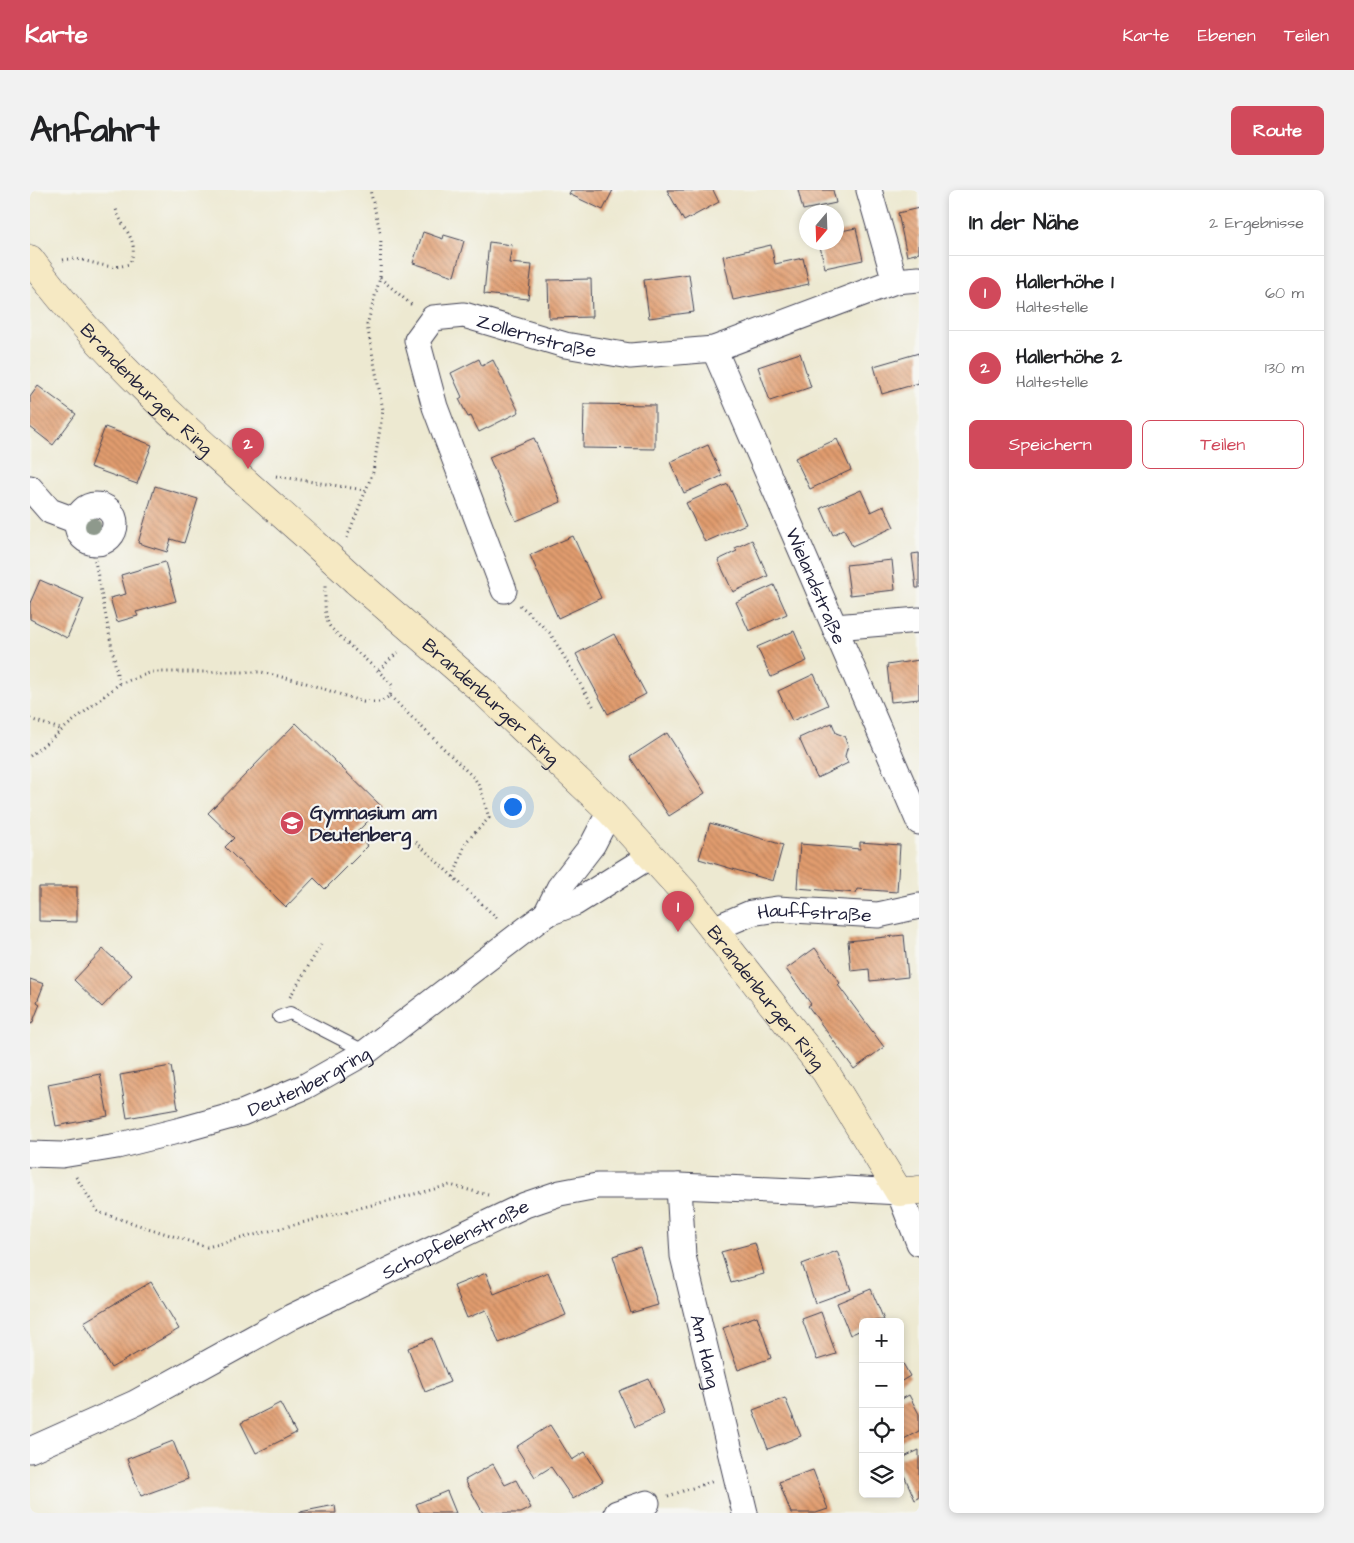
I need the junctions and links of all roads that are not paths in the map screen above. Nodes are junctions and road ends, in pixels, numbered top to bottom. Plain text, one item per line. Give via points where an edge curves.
1 (869, 190) edge
2 (30, 259) edge
3 (907, 280) edge
4 (714, 349) junction
5 (30, 488) edge
6 (83, 531) road end
7 (504, 590) road end
8 (919, 620) edge
9 (835, 627) junction
10 (610, 811) junction
11 (919, 822) edge
12 (650, 856) junction
13 (919, 906) edge
14 (546, 914) junction
15 (713, 929) junction
16 (284, 1015) road end
17 (366, 1052) junction
18 (30, 1154) edge
19 (679, 1186) junction
20 (909, 1191) edge
21 (919, 1243) edge
22 (30, 1450) edge
23 (648, 1503) road end
24 (617, 1513) edge
25 (745, 1513) edge

1 - 3 street
2 - 10 street, Brandenburger Ring, bridge via 113,355 203,445 486,694
3 - 4 street, Zollernstraße
4 - 7 street, Zollernstraße via 630,356 565,345 464,315 433,318 417,340 435,407
4 - 9 street, Wielandstraße
5 - 6 street via 50,511
8 - 9 street
9 - 11 street, Wielandstraße
10 - 12 street, Brandenburger Ring
10 - 14 street, Deutenbergring via 593,844 559,888
12 - 14 street, Deutenbergring via 575,903
12 - 15 street, Brandenburger Ring
13 - 15 street, Hauffstraße via 878,915 777,909 751,913
14 - 17 street, Deutenbergring
15 - 20 street, Brandenburger Ring via 825,1071
16 - 17 lane
17 - 18 street, Deutenbergring via 304,1087 242,1113 118,1146 62,1155
19 - 20 street, Schopfelenstraße via 816,1192 846,1189
19 - 22 street, Schopfelenstraße via 597,1186 560,1193 525,1205 291,1317 135,1403
19 - 25 street, Am Hang via 683,1256
20 - 21 street
23 - 24 street

